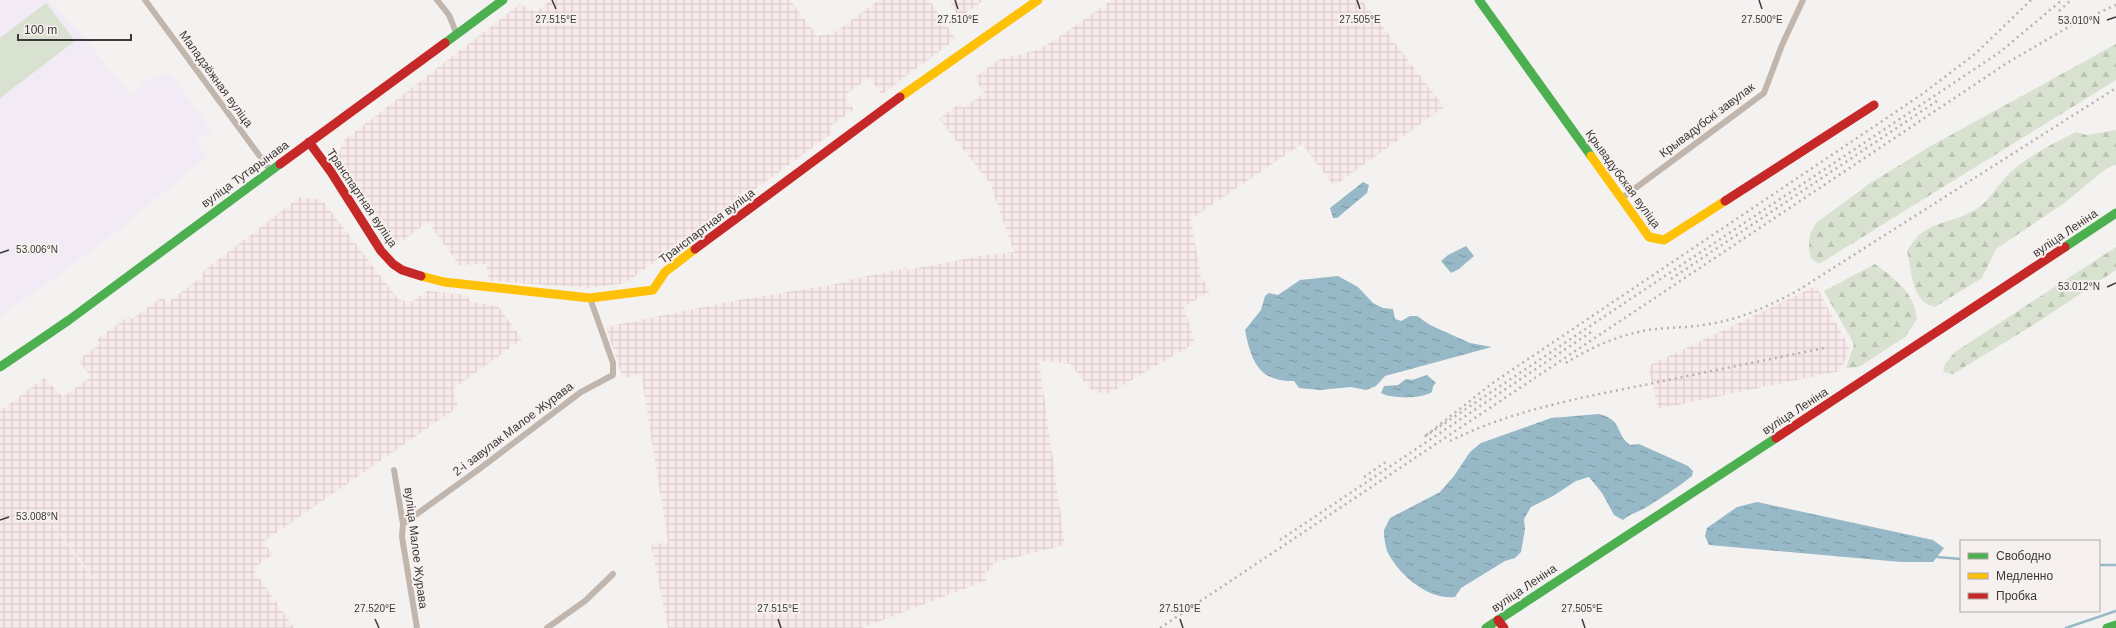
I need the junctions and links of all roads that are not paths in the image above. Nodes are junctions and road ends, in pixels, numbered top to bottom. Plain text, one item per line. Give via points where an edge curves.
1 (145, 0) edge
2 (437, 0) edge
3 (503, 0) edge
4 (1038, 0) edge
5 (1478, 0) edge
6 (1803, 0) edge
7 (457, 35) junction
8 (1874, 105) dead end
9 (309, 142) junction
10 (270, 170) junction
11 (1622, 198) junction
12 (2116, 213) edge
13 (590, 298) junction
14 (0, 367) edge
15 (394, 470) dead end
16 (403, 524) junction
17 (613, 574) dead end
18 (1498, 620) junction
19 (2116, 625) edge
20 (417, 628) edge
21 (547, 628) edge
22 (1486, 628) edge
23 (1504, 628) edge
24 (2107, 628) edge

1 - 10 street, Маладзёжная вуліца
2 - 7 street via 449,15
3 - 7 street, вуліца Тутарынава
4 - 13 street, Транспартная вуліца via 873,116 677,262 665,272 653,290
5 - 11 street, Крывадубская вуліца
6 - 11 street, Крывадубскі завулак via 1764,93
7 - 9 street, вуліца Тутарынава
8 - 11 street, Крывадубская вуліца via 1664,240 1648,237
9 - 10 street, вуліца Тутарынава
9 - 13 street, Транспартная вуліца via 381,251 402,270 444,282
10 - 14 street, вуліца Тутарынава via 68,320
12 - 18 street, вуліца Леніна
13 - 16 street, 2-і завулак Малое Журава via 613,364 612,375 581,392
15 - 16 street, вуліца Малое Журава
16 - 20 street, вуліца Малое Журава via 402,537
17 - 21 street via 585,601
18 - 22 street, вуліца Леніна
18 - 23 street
19 - 24 street

